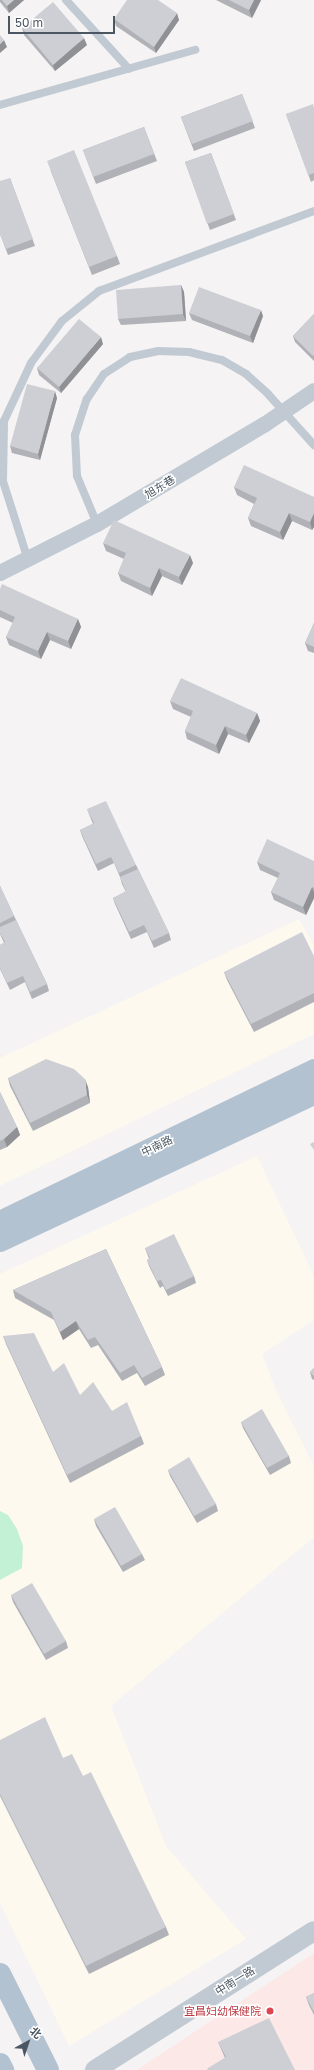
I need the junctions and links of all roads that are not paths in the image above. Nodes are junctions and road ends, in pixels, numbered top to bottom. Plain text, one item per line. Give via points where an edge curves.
1 (66, 0) edge
2 (196, 50) dead end
3 (129, 69) junction
4 (0, 105) edge
5 (314, 211) edge
6 (314, 391) edge
7 (285, 410) junction
8 (2, 420) edge
9 (314, 445) edge
10 (97, 524) junction
11 (28, 560) junction
12 (0, 573) edge
13 (314, 1070) edge
14 (314, 1094) edge
15 (0, 1222) edge
16 (0, 1241) edge
17 (314, 1931) edge
18 (0, 1974) edge
19 (0, 2064) edge
20 (3, 2070) edge
21 (48, 2070) edge
22 (95, 2070) edge

1 - 3 lane
2 - 3 lane
3 - 4 lane
5 - 8 lane via 99,291 62,321 31,363
6 - 7 street, 旭东巷
7 - 9 lane
7 - 10 street, 旭东巷
7 - 10 lane via 246,374 222,360 189,352 158,351 130,357 104,374 87,398 75,435 77,476
8 - 11 lane via 3,481
10 - 11 street, 旭东巷
11 - 12 street, 旭东巷
13 - 15 main road, 中南路
14 - 16 main road, 中南路
17 - 22 street, 中南一路
18 - 21 main road
19 - 20 main road

